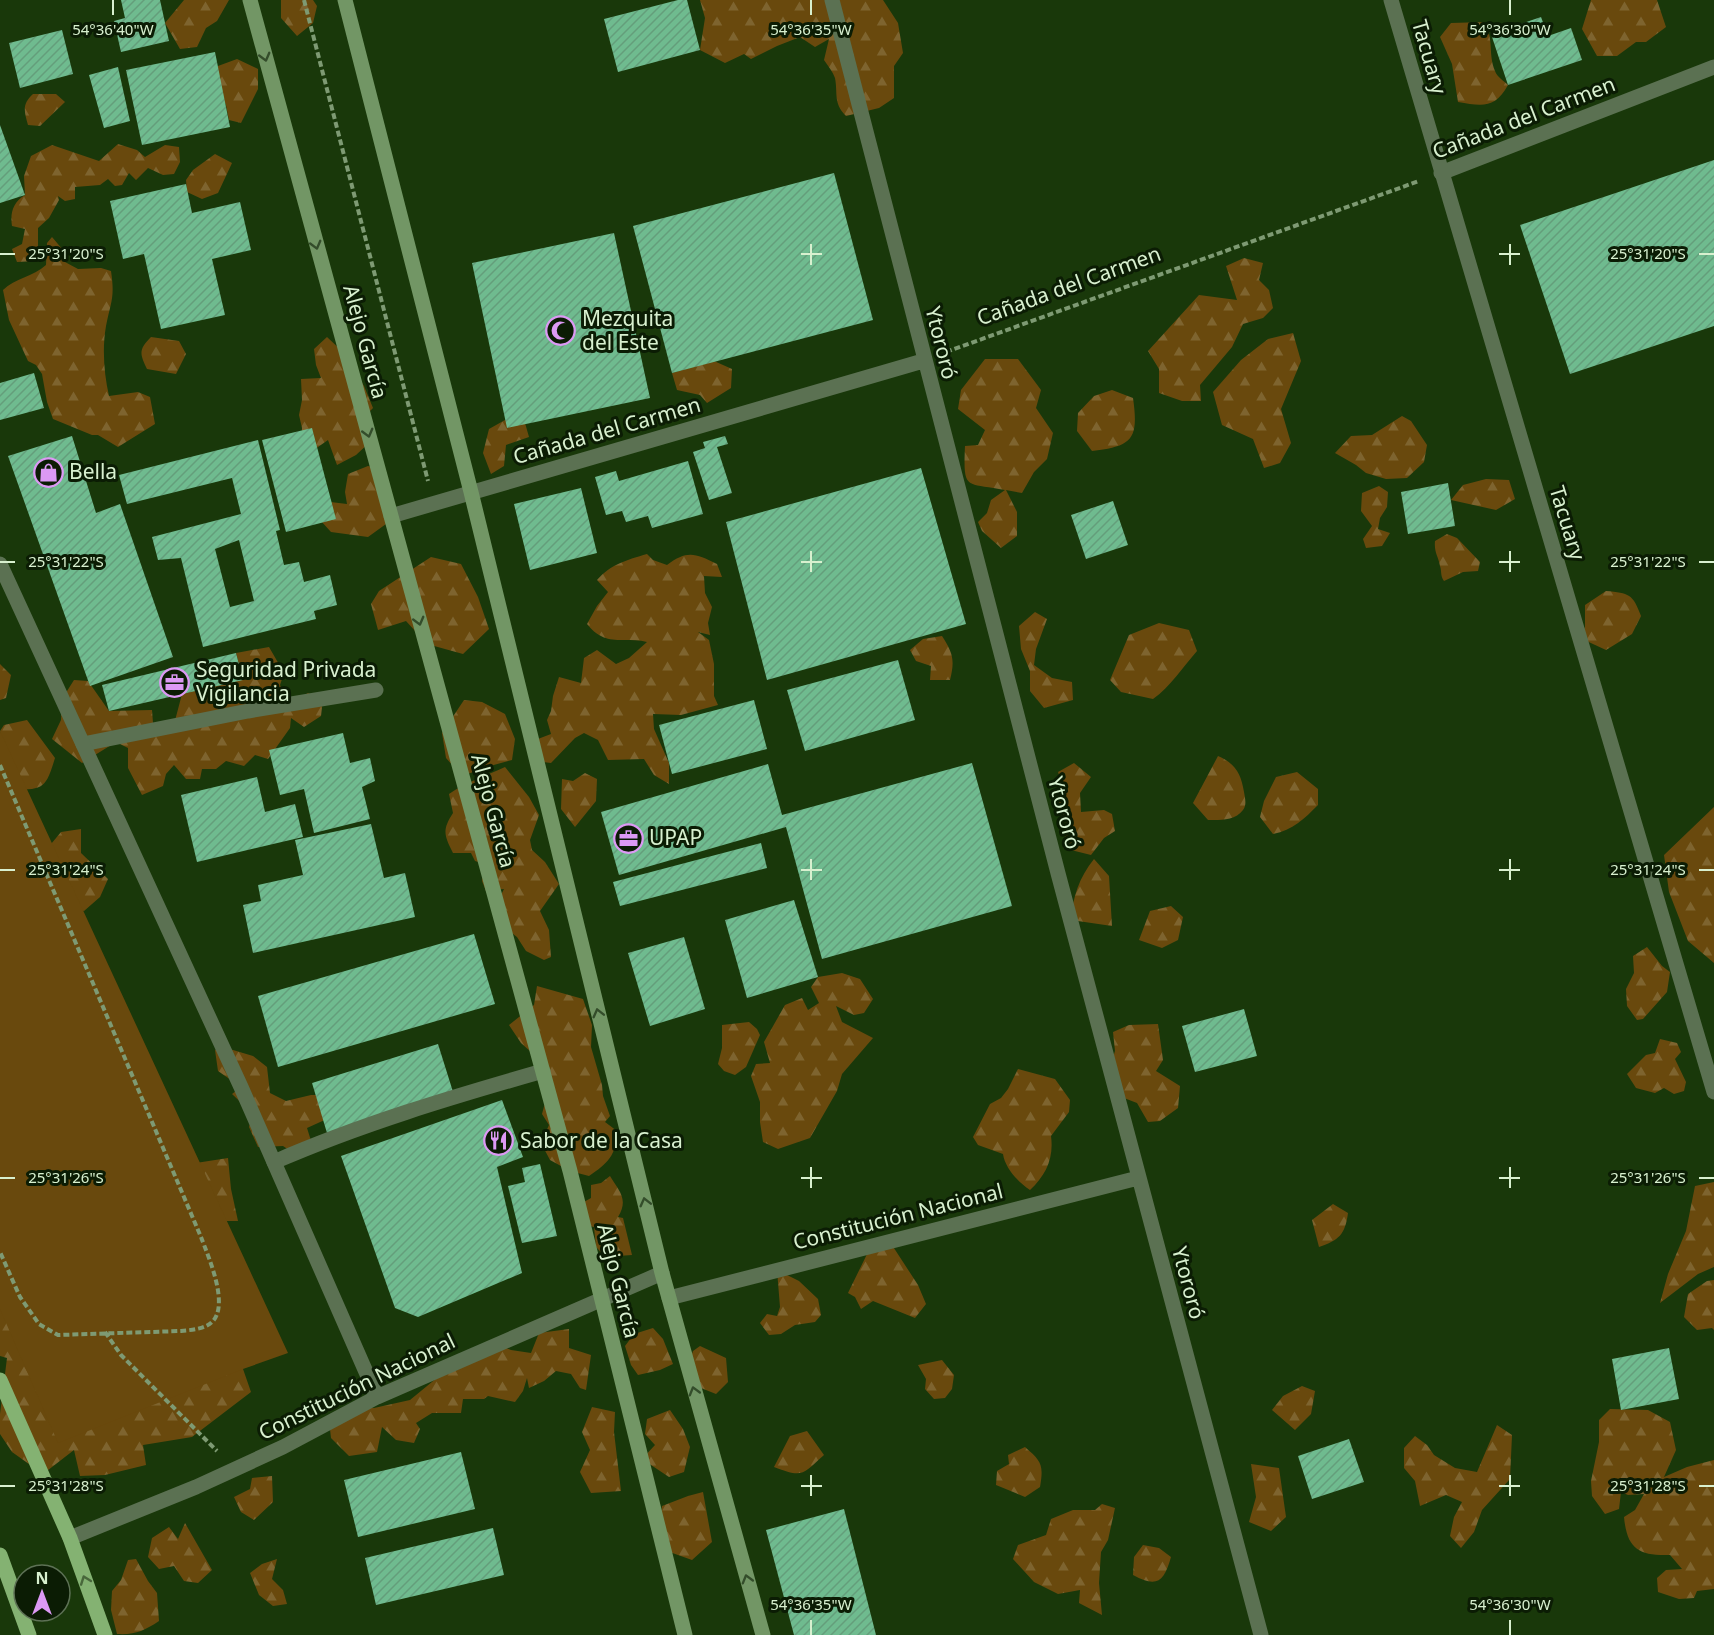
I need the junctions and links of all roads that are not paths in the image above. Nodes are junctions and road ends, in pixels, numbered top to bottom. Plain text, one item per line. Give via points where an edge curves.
1 (250, 0) edge
2 (345, 0) edge
3 (832, 0) edge
4 (1391, 0) edge
5 (1714, 68) edge
6 (1441, 173) junction
7 (923, 361) junction
8 (471, 492) junction
9 (391, 516) junction
10 (0, 564) edge
11 (376, 690) dead end
12 (83, 744) junction
13 (543, 1071) junction
14 (1714, 1092) edge
15 (274, 1162) junction
16 (1138, 1178) junction
17 (662, 1273) junction
18 (601, 1298) junction
19 (669, 1298) junction
20 (0, 1380) edge
21 (378, 1397) junction
22 (70, 1538) junction
23 (0, 1555) edge
24 (29, 1635) edge
25 (105, 1635) edge
26 (685, 1635) edge
27 (763, 1635) edge
28 (1261, 1635) edge

1 -> 9 street, Alejo García
2 - 8 street
3 - 7 street, Ytororó
4 - 6 street, Tacuary
5 - 6 street, Cañada del Carmen
6 - 14 street, Tacuary
7 - 8 street, Cañada del Carmen
7 - 16 street, Ytororó
8 - 9 street, Cañada del Carmen
17 -> 8 street
9 -> 13 street, Alejo García
10 - 12 street
11 - 12 street
12 - 15 street
13 - 15 street via 431,1104
13 - 18 street, Alejo García
15 - 21 street
16 - 19 street, Constitución Nacional
16 - 28 street, Ytororó
17 - 18 street, Constitución Nacional
17 - 19 street
18 - 21 street, Constitución Nacional
18 - 26 street, Alejo García
27 -> 19 street
20 - 22 main road
21 - 22 street, Constitución Nacional via 196,1487
25 -> 22 main road
23 - 24 main road

